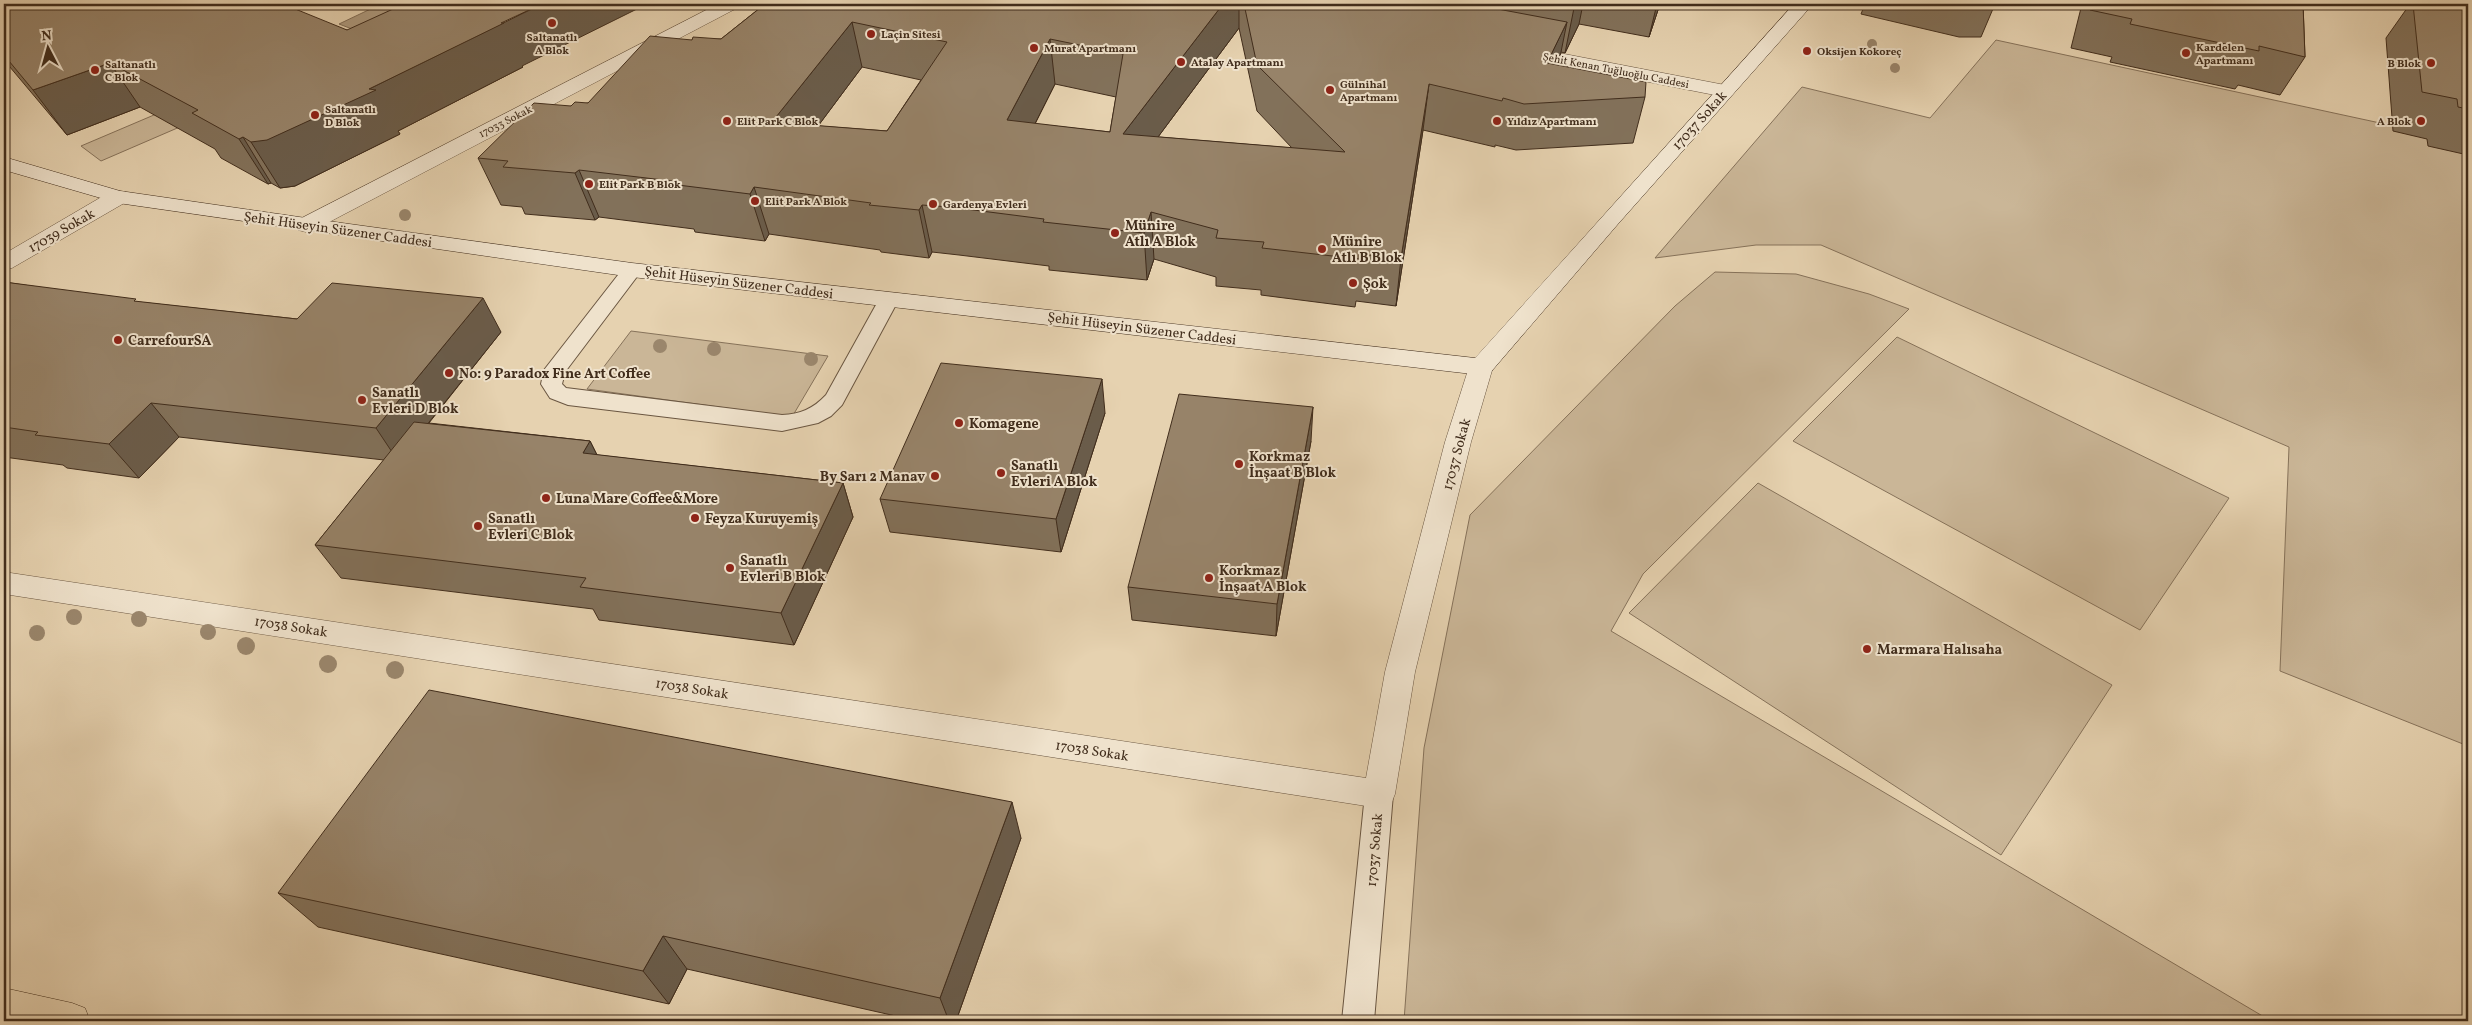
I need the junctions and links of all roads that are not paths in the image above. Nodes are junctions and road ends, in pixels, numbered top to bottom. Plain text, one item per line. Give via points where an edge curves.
1 (731, 4) edge
2 (1804, 4) edge
3 (1506, 49) edge
4 (1725, 92) junction
5 (4, 163) edge
6 (118, 197) junction
7 (306, 225) junction
8 (4, 263) edge
9 (632, 270) junction
10 (889, 299) junction
11 (1481, 368) junction
12 (4, 583) edge
13 (1379, 794) junction
14 (4, 1006) edge
15 (72, 1021) edge
16 (1358, 1021) edge

1 - 7 street, 17033 Sokak
2 - 4 street, 17037 Sokak
3 - 4 street, Şehit Kenan Tuğluoğlu Caddesi
4 - 11 street, 17037 Sokak
5 - 6 street, Şehit Hüseyin Süzener Caddesi
6 - 7 street, Şehit Hüseyin Süzener Caddesi
6 - 8 street, 17039 Sokak
7 - 9 street, Şehit Hüseyin Süzener Caddesi
9 - 10 street, Şehit Hüseyin Süzener Caddesi
9 - 10 lane via 555,370 550,379 557,394 782,423 798,422 826,410 834,400
10 - 11 street, Şehit Hüseyin Süzener Caddesi
11 - 13 street, 17037 Sokak via 1458,442 1400,672
12 - 13 street, 17038 Sokak
13 - 16 lane, 17037 Sokak
14 - 15 highway

